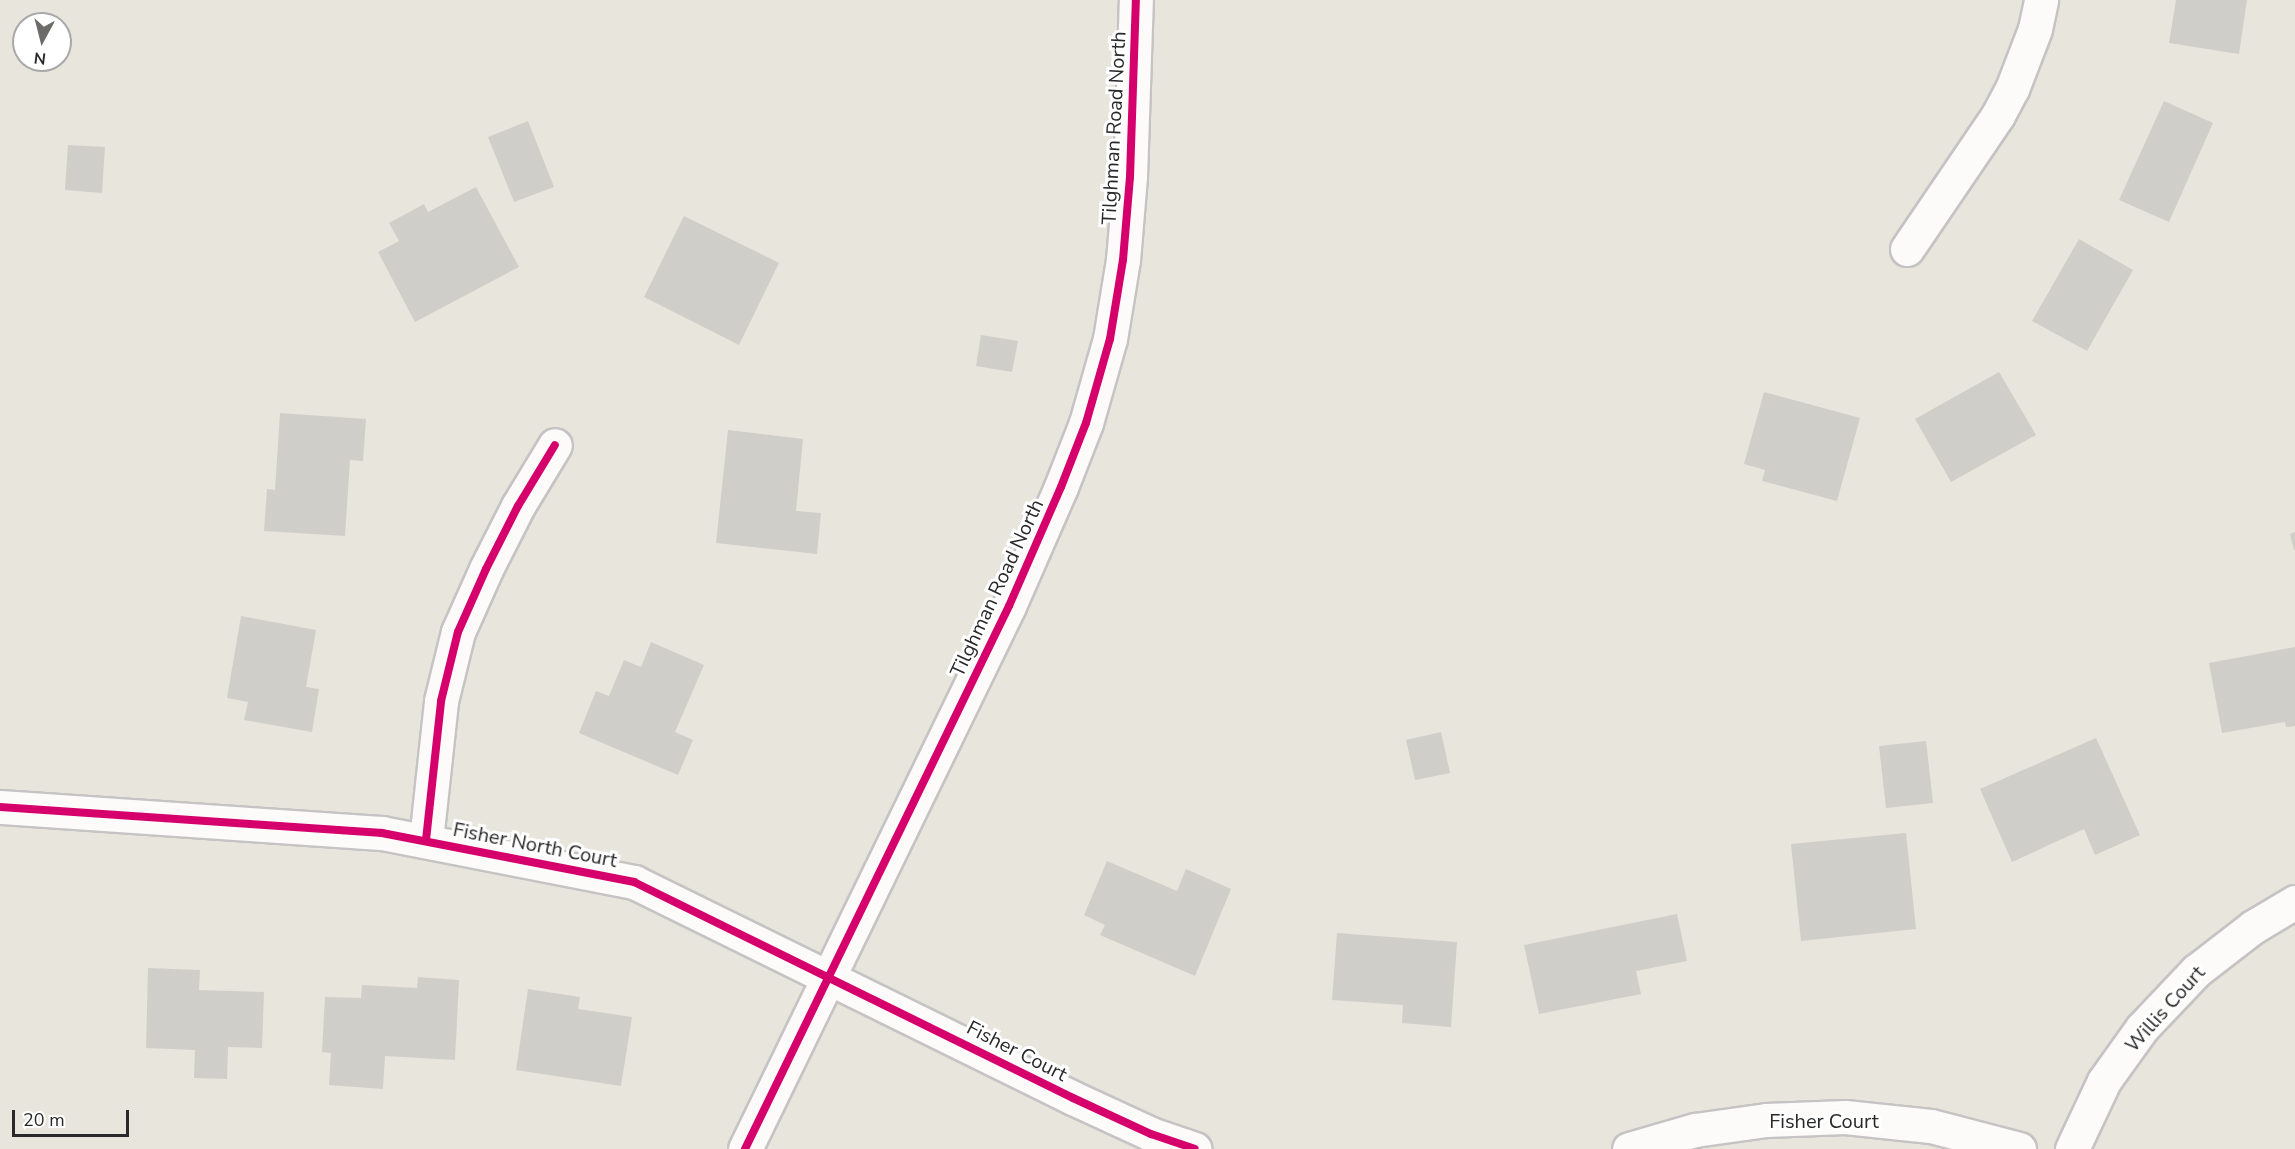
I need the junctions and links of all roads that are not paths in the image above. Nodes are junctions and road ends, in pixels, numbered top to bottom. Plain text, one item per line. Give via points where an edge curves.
1 (1136, 0) edge
2 (2040, 0) edge
3 (1907, 249) dead end
4 (555, 445) dead end
5 (0, 807) edge
6 (426, 840) junction
7 (2295, 902) edge
8 (828, 975) junction
9 (745, 1149) edge
10 (1195, 1149) edge
11 (1629, 1149) edge
12 (2019, 1149) edge
13 (2072, 1149) edge

1 - 8 street, Tilghman Road North via 1123,260 1110,339 1086,423 1004,617
2 - 3 street via 2035,29 2012,90
4 - 6 street via 486,569 458,633 441,701
5 - 6 street, Fisher North Court via 382,833
6 - 8 street, Fisher North Court via 634,882
7 - 13 street, Willis Court via 2253,927 2196,971 2142,1028 2104,1081
8 - 9 street, Tilghman Road North
8 - 10 street, Fisher Court via 1073,1098 1151,1134
11 - 12 street, Fisher Court via 1695,1130 1766,1120 1845,1117 1931,1126

